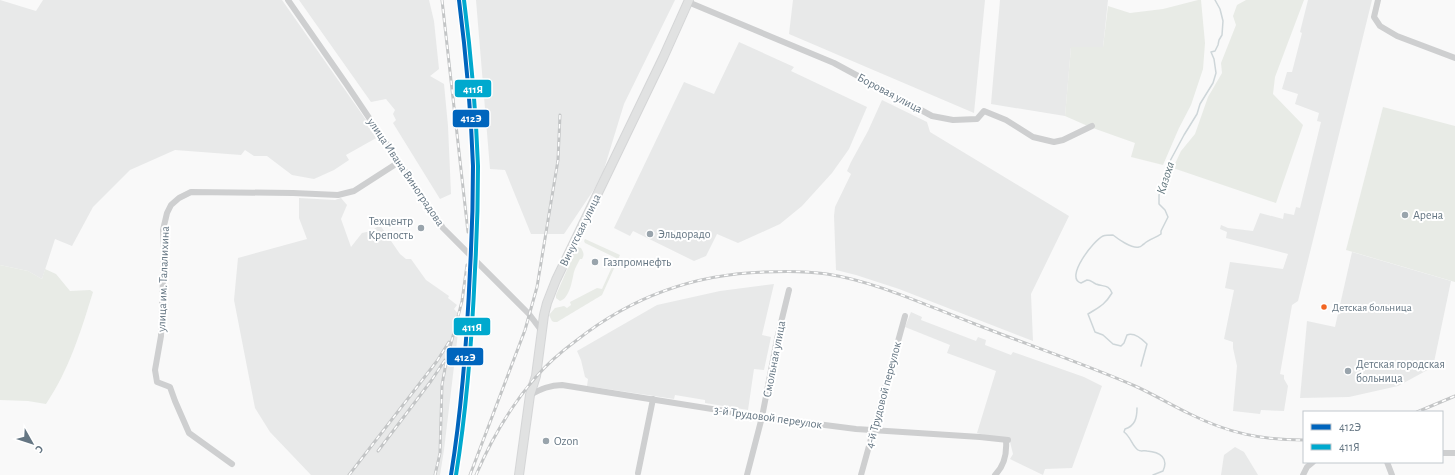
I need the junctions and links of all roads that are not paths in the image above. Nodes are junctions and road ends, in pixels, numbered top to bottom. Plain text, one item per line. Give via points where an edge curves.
1 (288, 0) edge
2 (1378, 0) edge
3 (688, 1) edge
4 (1455, 58) edge
5 (1092, 126) dead end
6 (399, 162) junction
7 (789, 290) dead end
8 (905, 316) dead end
9 (541, 330) junction
10 (530, 395) junction
11 (653, 399) junction
12 (762, 417) junction
13 (874, 430) junction
14 (1443, 453) edge
15 (1455, 453) edge
16 (1312, 463) edge
17 (1386, 463) edge
18 (232, 464) dead end
19 (638, 473) dead end
20 (519, 475) edge
21 (747, 475) edge
22 (861, 475) edge
23 (995, 475) edge
24 (1303, 475) edge
25 (1392, 475) edge

1 - 6 street, улица Ивана Виноградова
2 - 4 street via 1374,17 1380,26 1397,36
3 - 5 street, Боровая улица via 834,63 932,116 953,120 977,119 984,111 1006,120 1033,137 1054,142
3 - 9 main road, Вичугская улица via 556,280 547,303
6 - 9 street, улица Ивана Виноградова via 443,228 529,314
6 - 18 street, улица им. Талалихина via 354,191 338,195 191,192 171,205 163,230 161,336 155,370 157,382 170,387 190,432
7 - 12 street, Смольная улица
8 - 13 street, 4-й Трудовой переулок
9 - 10 main road, Вичугская улица via 536,376
10 - 11 street, 3-й Трудовой переулок via 542,388 562,385
10 - 20 main road, Вичугская улица
11 - 12 street, 3-й Трудовой переулок
11 - 19 street
12 - 13 street, 3-й Трудовой переулок
12 - 21 street, Смольная улица
13 - 22 street, 4-й Трудовой переулок
13 - 23 street, 3-й Трудовой переулок via 1007,440 1004,463
14 - 15 street
16 - 24 street
17 - 25 street

